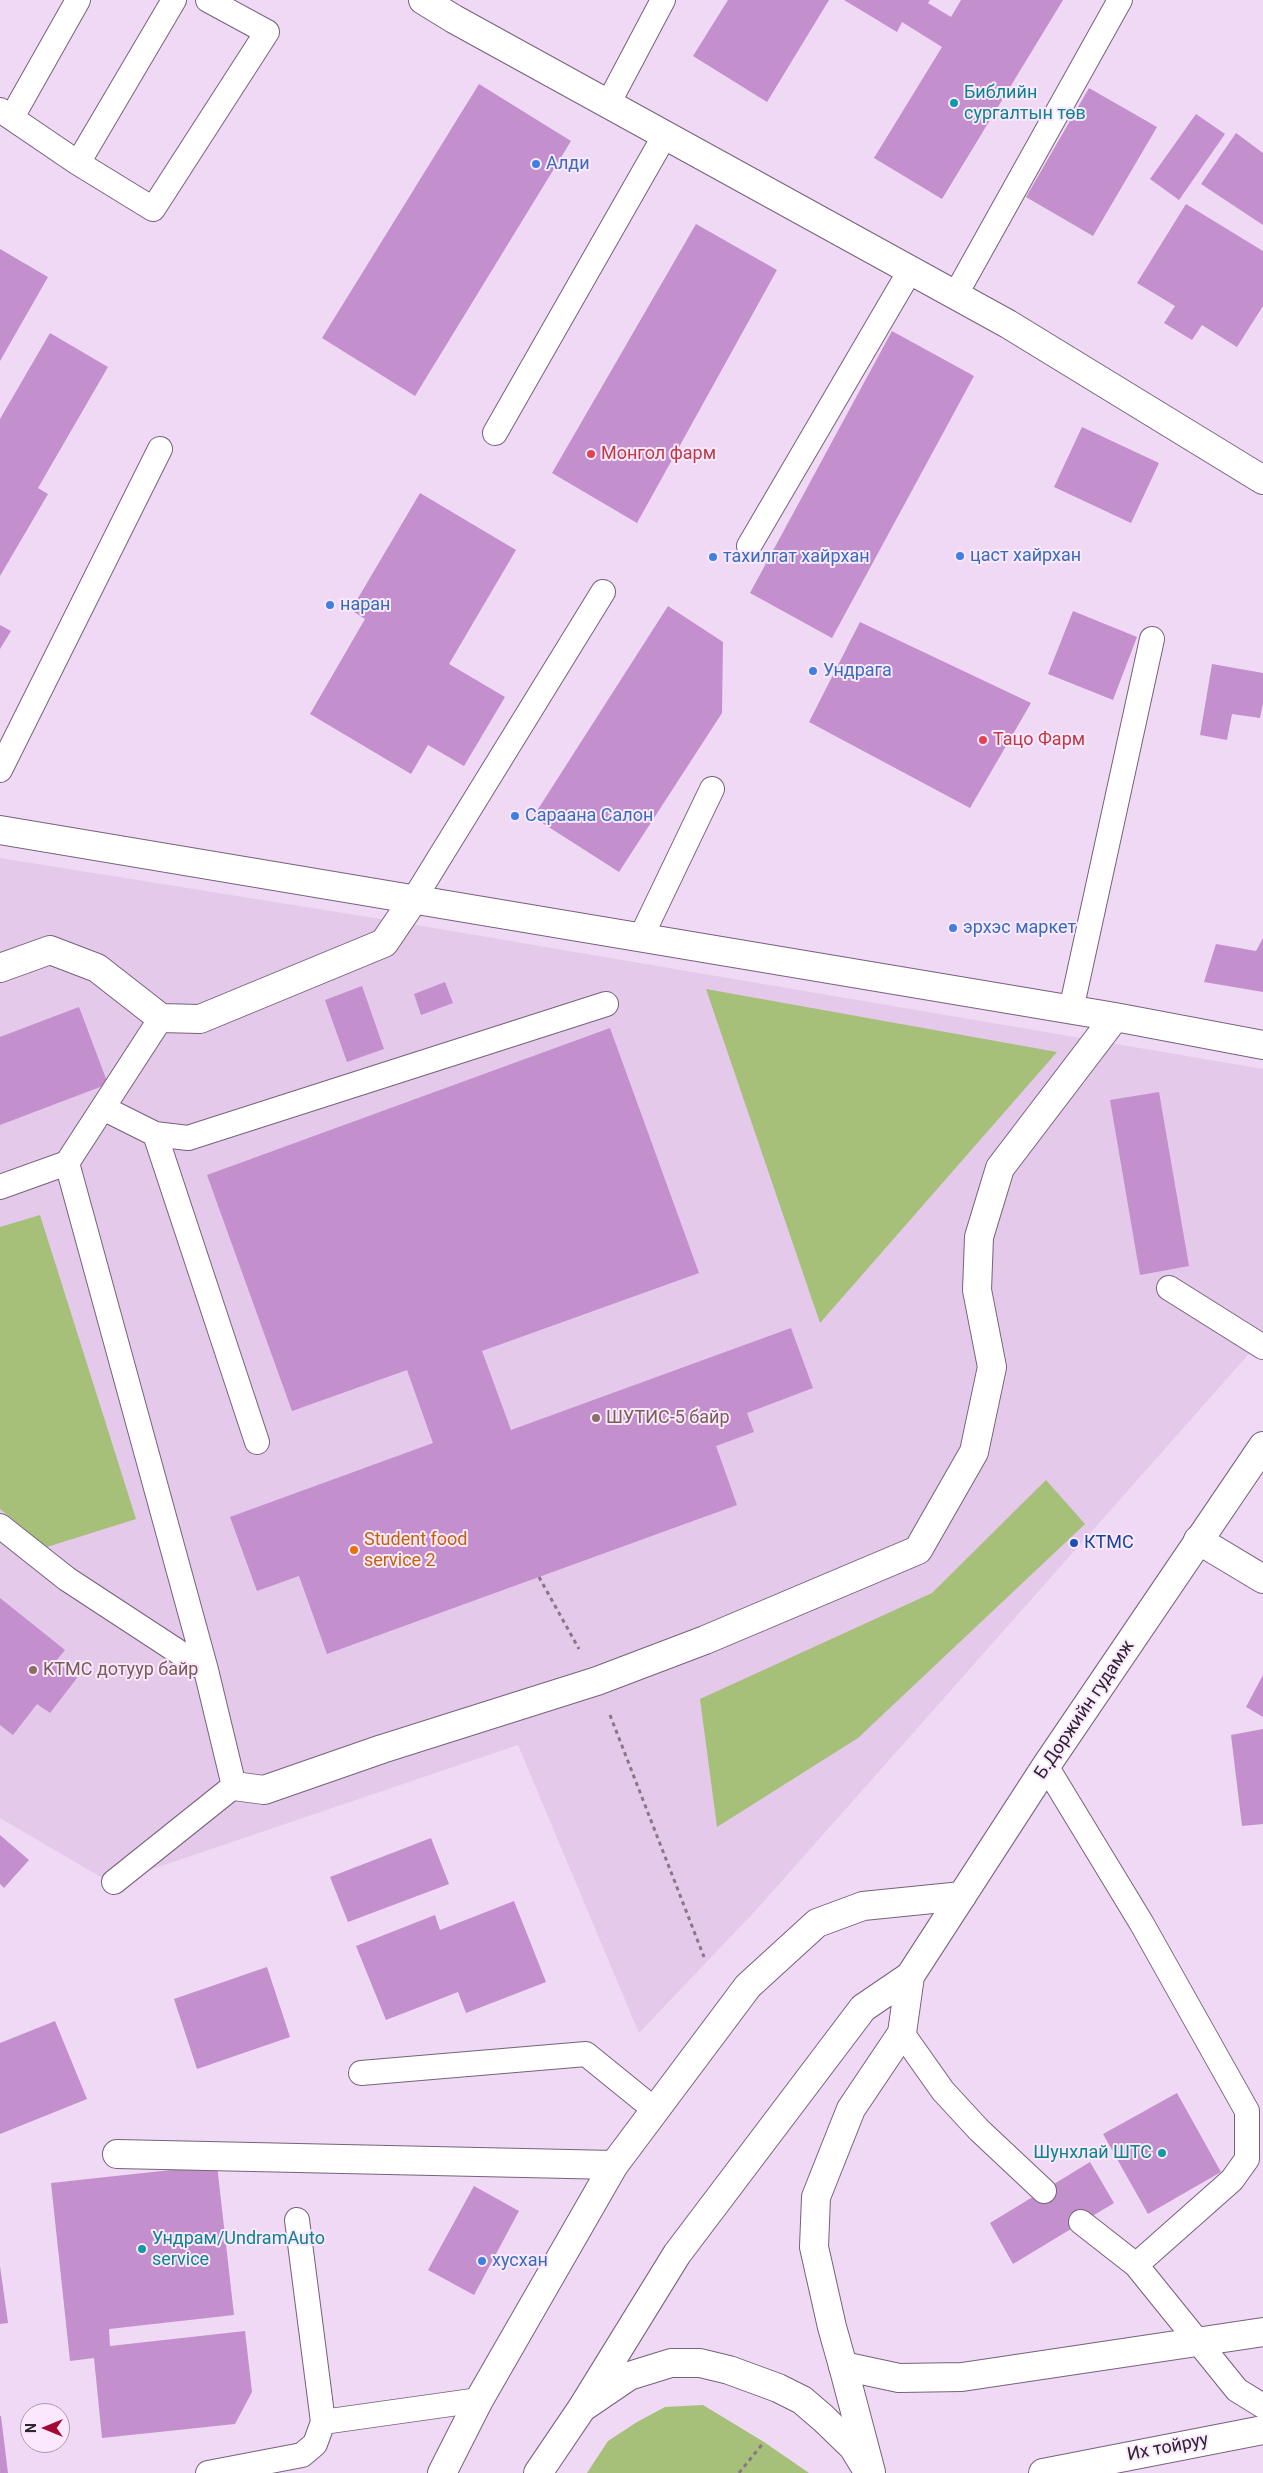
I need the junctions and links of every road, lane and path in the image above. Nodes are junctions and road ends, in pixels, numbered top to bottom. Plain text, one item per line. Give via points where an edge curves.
1 (78, 0) edge
2 (174, 0) edge
3 (208, 0) edge
4 (423, 0) edge
5 (663, 0) edge
6 (1120, 0) edge
7 (459, 9) edge
8 (608, 104) junction
9 (6, 114) edge
10 (665, 135) junction
11 (78, 163) junction
12 (911, 269) junction
13 (956, 294) junction
14 (495, 433) dead end
15 (160, 449) dead end
16 (1263, 480) edge
17 (749, 546) dead end
18 (604, 592) dead end
19 (1152, 638) dead end
20 (0, 770) edge
21 (712, 789) dead end
22 (0, 830) edge
23 (414, 898) junction
24 (641, 937) junction
25 (0, 968) edge
26 (606, 1004) dead end
27 (1071, 1010) junction
28 (1115, 1017) junction
29 (161, 1018) junction
30 (1263, 1045) edge
31 (103, 1108) junction
32 (155, 1134) junction
33 (67, 1163) junction
34 (0, 1187) edge
35 (1169, 1288) dead end
36 (1263, 1347) edge
37 (257, 1442) dead end
38 (1263, 1446) edge
39 (0, 1526) edge
40 (1198, 1540) junction
41 (539, 1577) dead end
42 (1263, 1579) edge
43 (206, 1670) junction
44 (597, 1681) junction
45 (1046, 1766) junction
46 (234, 1786) junction
47 (114, 1882) dead end
48 (962, 1896) junction
49 (704, 1957) dead end
50 (910, 1976) junction
51 (902, 2033) junction
52 (361, 2073) dead end
53 (655, 2110) junction
54 (117, 2154) dead end
55 (614, 2165) junction
56 (1044, 2190) dead end
57 (297, 2220) dead end
58 (1081, 2222) dead end
59 (1136, 2265) junction
60 (1263, 2332) edge
61 (1198, 2344) junction
62 (843, 2366) junction
63 (479, 2400) junction
64 (1263, 2406) edge
65 (582, 2408) junction
66 (322, 2422) junction
67 (1263, 2430) edge
68 (764, 2442) dead end
69 (208, 2473) edge
70 (442, 2473) edge
71 (538, 2473) edge
72 (739, 2473) edge
73 (870, 2473) edge
74 (1043, 2473) edge

1 - 9 lane
2 - 11 lane
3 - 11 lane via 267,32 153,209
4 - 7 street
5 - 8 lane
6 - 13 lane
7 - 8 street
8 - 10 street
9 - 11 lane
10 - 12 street
10 - 14 lane
12 - 13 street
12 - 17 lane
13 - 16 street
15 - 20 lane
18 - 23 lane
19 - 27 lane
21 - 24 lane
22 - 23 street
23 - 24 street
23 - 29 street via 384,942 200,1019
24 - 27 street
25 - 29 street via 50,950 97,968
26 - 32 lane via 188,1138
27 - 28 street
28 - 30 street
28 - 44 street via 1000,1168 979,1237 976,1290 992,1367 974,1452 918,1550 705,1640
29 - 31 lane
31 - 32 lane
31 - 33 lane
32 - 37 lane
33 - 34 lane
33 - 43 lane
35 - 36 lane
38 - 40 street, Б.Доржийн гудамж
39 - 43 lane via 67,1579
40 - 42 street
40 - 45 street, Б.Доржийн гудамж
41 - 44 path
43 - 46 lane
44 - 46 street via 264,1790
44 - 49 path
45 - 48 street, Б.Доржийн гудамж
45 - 59 lane via 1142,1924 1247,2111 1247,2159 1232,2180
46 - 47 lane
48 - 50 street, Б.Доржийн гудамж
48 - 53 street via 863,1906 817,1923 748,1986
50 - 51 street
50 - 65 street via 864,2008 851,2023 677,2254
51 - 56 lane via 943,2091 979,2130
51 - 62 street via 851,2109 816,2197 814,2247
52 - 53 lane via 586,2054
53 - 55 street
54 - 55 street
55 - 63 street
57 - 66 lane
58 - 59 lane
59 - 61 lane
60 - 61 street
61 - 62 street via 962,2377 900,2378
61 - 64 lane via 1237,2390
62 - 73 street
63 - 66 lane
63 - 70 street
65 - 71 street
65 - 73 street via 629,2376 671,2363 700,2363 729,2370 802,2400 853,2447
66 - 69 lane via 315,2444 302,2455
67 - 74 street, Их тойруу
68 - 72 path

